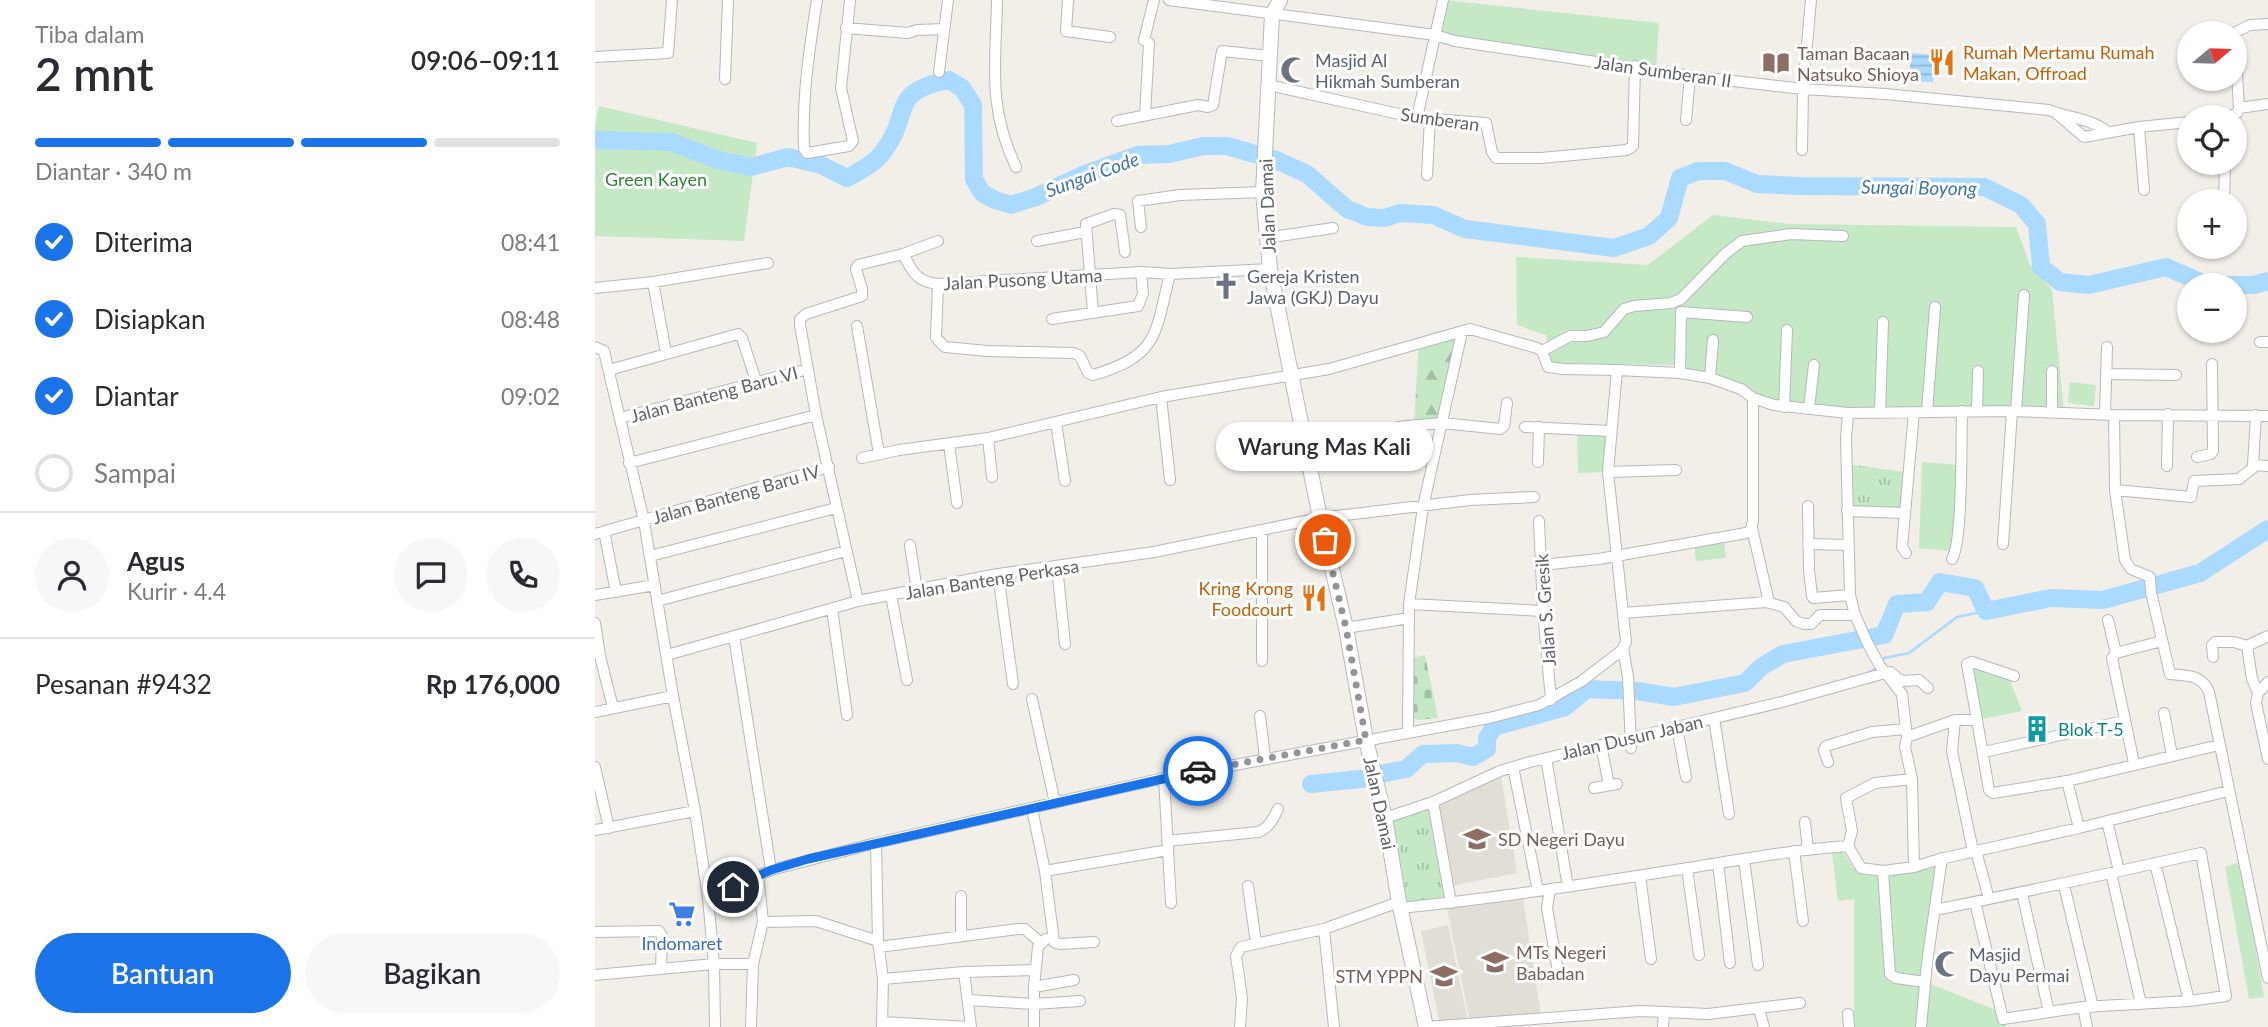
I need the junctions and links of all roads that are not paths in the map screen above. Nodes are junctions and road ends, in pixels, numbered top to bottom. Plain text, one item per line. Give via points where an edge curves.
1 (672, 0) edge
2 (728, 0) edge
3 (817, 0) edge
4 (850, 0) edge
5 (948, 0) edge
6 (997, 0) edge
7 (1068, 0) edge
8 (1154, 0) edge
9 (1169, 0) edge
10 (1280, 0) edge
11 (1443, 0) edge
12 (1811, 0) edge
13 (1272, 15) junction
14 (2268, 24) edge
15 (2247, 27) edge
16 (846, 28) junction
17 (944, 29) junction
18 (1435, 35) junction
19 (1110, 37) dead end
20 (1270, 56) junction
21 (595, 57) edge
22 (1635, 66) junction
23 (939, 72) dead end
24 (1690, 76) junction
25 (725, 79) dead end
26 (1268, 85) junction
27 (1803, 89) junction
28 (2268, 104) edge
29 (2247, 107) edge
30 (1146, 115) junction
31 (1417, 118) junction
32 (1430, 119) junction
33 (1686, 120) dead end
34 (1117, 121) dead end
35 (2177, 123) edge
36 (2139, 127) junction
37 (1802, 150) dead end
38 (1017, 167) dead end
39 (1427, 175) dead end
40 (2144, 190) dead end
41 (1263, 192) junction
42 (1141, 227) dead end
43 (1332, 228) dead end
44 (1085, 232) junction
45 (1843, 236) dead end
46 (1266, 238) junction
47 (938, 241) dead end
48 (1037, 241) dead end
49 (1125, 252) dead end
50 (903, 254) junction
51 (768, 263) dead end
52 (1269, 269) junction
53 (1141, 272) junction
54 (1170, 274) junction
55 (1090, 276) junction
56 (653, 282) junction
57 (937, 285) junction
58 (595, 288) edge
59 (2024, 295) dead end
60 (1934, 307) dead end
61 (1093, 313) junction
62 (1747, 317) dead end
63 (1052, 319) dead end
64 (1883, 322) dead end
65 (857, 326) dead end
66 (1787, 330) dead end
67 (1462, 332) junction
68 (1713, 340) dead end
69 (2107, 347) dead end
70 (599, 349) edge
71 (1542, 351) junction
72 (666, 353) junction
73 (2212, 364) dead end
74 (1814, 365) dead end
75 (808, 369) junction
76 (609, 370) junction
77 (1616, 370) junction
78 (1977, 371) dead end
79 (2052, 371) dead end
80 (1679, 373) junction
81 (2106, 374) junction
82 (1292, 375) junction
83 (2176, 375) dead end
84 (1710, 378) junction
85 (756, 381) junction
86 (1161, 397) junction
87 (1753, 398) junction
88 (1507, 403) dead end
89 (1784, 407) junction
90 (1809, 408) junction
91 (1962, 411) junction
92 (1977, 411) junction
93 (2014, 411) junction
94 (1914, 412) junction
95 (1927, 412) junction
96 (2052, 412) junction
97 (1848, 413) junction
98 (1880, 413) junction
99 (2110, 414) junction
100 (2168, 414) junction
101 (2212, 414) junction
102 (816, 415) junction
103 (2262, 415) edge
104 (620, 418) junction
105 (1056, 423) junction
106 (1443, 423) junction
107 (1525, 427) dead end
108 (1539, 428) junction
109 (1610, 430) junction
110 (988, 438) junction
111 (949, 444) junction
112 (1306, 444) junction
113 (879, 454) junction
114 (2197, 457) dead end
115 (862, 458) dead end
116 (1538, 462) dead end
117 (629, 463) junction
118 (2167, 466) dead end
119 (2268, 466) edge
120 (829, 467) junction
121 (2254, 467) junction
122 (1676, 470) dead end
123 (1608, 472) junction
124 (992, 477) dead end
125 (1170, 480) dead end
126 (1065, 481) dead end
127 (2115, 490) junction
128 (1534, 497) dead end
129 (957, 503) dead end
130 (1808, 506) dead end
131 (1423, 507) junction
132 (836, 509) junction
133 (1847, 511) junction
134 (1905, 513) junction
135 (1321, 518) junction
136 (644, 521) junction
137 (1539, 521) dead end
138 (1752, 528) junction
139 (598, 530) edge
140 (1262, 532) junction
141 (1808, 544) junction
142 (2003, 544) dead end
143 (910, 545) dead end
144 (1849, 545) junction
145 (846, 551) junction
146 (1906, 553) dead end
147 (650, 556) junction
148 (1615, 556) junction
149 (1951, 559) dead end
150 (1542, 565) junction
151 (1057, 566) junction
152 (998, 575) junction
153 (655, 585) junction
154 (917, 591) junction
155 (616, 592) junction
156 (595, 595) edge
157 (891, 595) junction
158 (1850, 595) junction
159 (657, 601) junction
160 (858, 601) junction
161 (1766, 602) junction
162 (1409, 604) junction
163 (832, 609) junction
164 (1543, 611) junction
165 (1623, 613) junction
166 (1855, 615) junction
167 (1409, 618) junction
168 (2108, 620) dead end
169 (595, 623) edge
170 (1346, 628) junction
171 (734, 636) junction
172 (2268, 636) edge
173 (2162, 641) junction
174 (1065, 644) dead end
175 (2247, 646) junction
176 (1623, 648) junction
177 (2116, 653) junction
178 (667, 655) junction
179 (598, 656) edge
180 (2213, 657) dead end
181 (1262, 661) dead end
182 (1885, 673) junction
183 (2014, 676) dead end
184 (907, 680) dead end
185 (2268, 682) edge
186 (1013, 684) dead end
187 (1928, 688) dead end
188 (2258, 693) junction
189 (673, 696) junction
190 (1032, 699) dead end
191 (1551, 700) junction
192 (613, 708) junction
193 (595, 712) edge
194 (2164, 713) dead end
195 (847, 715) dead end
196 (1260, 716) dead end
197 (1714, 718) junction
198 (1955, 720) junction
199 (1977, 720) junction
200 (2124, 721) junction
201 (1677, 727) junction
202 (1408, 732) junction
203 (1907, 733) junction
204 (1366, 740) junction
205 (1629, 742) junction
206 (2219, 745) junction
207 (1601, 747) junction
208 (1984, 752) junction
209 (2172, 755) junction
210 (1265, 758) junction
211 (2268, 759) edge
212 (1546, 760) junction
213 (1828, 762) dead end
214 (2134, 763) junction
215 (595, 767) edge
216 (1513, 767) junction
217 (1686, 777) dead end
218 (1164, 778) junction
219 (1912, 779) junction
220 (2067, 781) junction
221 (1594, 788) dead end
222 (2228, 790) junction
223 (1433, 802) junction
224 (1055, 803) junction
225 (1032, 809) junction
226 (1278, 810) dead end
227 (695, 811) junction
228 (1729, 814) dead end
229 (1385, 818) junction
230 (2107, 821) junction
231 (1805, 822) dead end
232 (609, 828) junction
233 (2079, 828) junction
234 (595, 830) edge
235 (876, 843) junction
236 (1167, 846) junction
237 (1848, 846) junction
238 (1808, 850) junction
239 (1794, 851) junction
240 (1974, 851) junction
241 (1943, 858) junction
242 (1744, 859) junction
243 (1718, 863) junction
244 (2155, 863) junction
245 (1914, 867) junction
246 (1687, 868) junction
247 (771, 870) junction
248 (1045, 871) junction
249 (1883, 871) junction
250 (2115, 872) junction
251 (758, 875) junction
252 (1640, 876) junction
253 (2064, 885) junction
254 (1248, 886) dead end
255 (1568, 887) junction
256 (1550, 889) junction
257 (1538, 891) junction
258 (2022, 893) junction
259 (961, 896) dead end
260 (708, 898) junction
261 (1989, 899) junction
262 (1975, 902) junction
263 (1171, 903) dead end
264 (1451, 903) junction
265 (1399, 905) junction
266 (1935, 911) junction
267 (2268, 915) edge
268 (2255, 918) junction
269 (1803, 921) dead end
270 (763, 922) junction
271 (1324, 929) junction
272 (595, 932) edge
273 (961, 936) junction
274 (1052, 936) junction
275 (1094, 942) dead end
276 (1041, 943) junction
277 (1256, 943) junction
278 (878, 944) junction
279 (1699, 955) dead end
280 (1651, 959) dead end
281 (1730, 963) dead end
282 (714, 964) junction
283 (753, 964) junction
284 (1758, 965) dead end
285 (661, 969) junction
286 (1035, 970) junction
287 (964, 972) junction
288 (595, 975) edge
289 (1559, 977) dead end
290 (2268, 978) edge
291 (883, 979) junction
292 (1074, 980) dead end
293 (1925, 982) junction
294 (1034, 987) junction
295 (968, 1000) junction
296 (1080, 1001) dead end
297 (2189, 1001) junction
298 (1800, 1003) dead end
299 (1034, 1004) junction
300 (2141, 1004) junction
301 (2088, 1007) junction
302 (1759, 1009) junction
303 (1664, 1012) junction
304 (2049, 1012) junction
305 (1848, 1014) dead end
306 (2003, 1023) edge
307 (882, 1025) edge
308 (715, 1027) edge
309 (751, 1027) edge
310 (971, 1027) edge
311 (1034, 1027) edge
312 (1240, 1027) edge
313 (1335, 1027) edge
314 (1426, 1027) edge
315 (1663, 1027) edge
316 (1764, 1027) edge
317 (1849, 1027) edge
318 (1921, 1027) edge
319 (2087, 1027) edge

1 - 21 street via 668,53
2 - 25 street
3 - 16 street via 805,77 807,153 844,147 853,141 841,88
4 - 16 street
5 - 17 street
6 - 38 street via 996,105 1005,143
7 - 19 street via 1066,31
8 - 30 street via 1145,40 1149,43
9 - 13 street, Jalan Sumberan II
10 - 13 main road, Jalan Damai
11 - 18 street
12 - 27 street
13 - 18 street, Jalan Sumberan II
13 - 20 main road, Jalan Damai
14 - 15 street
16 - 17 street via 908,33
17 - 23 street
18 - 22 street, Jalan Sumberan II
18 - 31 street
20 - 26 main road, Jalan Damai
20 - 30 street via 1222,51 1213,105
22 - 24 street, Jalan Sumberan II
22 - 32 street, Sumberan via 1635,140 1627,150 1501,159 1494,156 1486,123
24 - 27 street, Jalan Sumberan II
24 - 33 street
26 - 31 street, Sumberan
26 - 41 main road, Jalan Damai
27 - 36 street, Jalan Sumberan II via 2049,110 2108,132
27 - 37 street
28 - 29 street
30 - 34 street
31 - 32 street, Sumberan
32 - 39 street
35 - 36 street, Jalan Sumberan II
36 - 40 street
41 - 42 street via 1139,201
41 - 46 main road, Jalan Damai
43 - 46 street
44 - 48 street
44 - 49 street via 1086,224 1117,213
44 - 55 street
45 - 71 street via 1791,234 1742,242 1681,299 1624,309 1604,332 1570,336
46 - 52 main road, Jalan Damai
47 - 50 street
50 - 57 street, Jalan Pusong Utama via 923,282
50 - 75 street via 857,267 863,292 859,298 803,317 800,325
51 - 56 street
52 - 54 street, Jalan Pusong Utama
52 - 82 main road, Jalan Damai
53 - 54 street, Jalan Pusong Utama
53 - 55 street, Jalan Pusong Utama
53 - 61 street via 1143,294 1138,306
54 - 57 street via 1155,332 1146,348 1128,362 1093,375 1074,353 945,347 936,338
55 - 57 street, Jalan Pusong Utama
55 - 61 street
56 - 58 street
56 - 72 street
59 - 93 street
60 - 95 street
61 - 63 street
62 - 80 street via 1681,312
64 - 98 street
65 - 113 street
66 - 89 street
67 - 71 street via 1478,330
67 - 82 street via 1367,360
67 - 106 street
68 - 84 street
69 - 81 street
70 - 76 street
71 - 77 street via 1548,366
72 - 76 street
72 - 85 street via 738,334
73 - 101 street
74 - 90 street
75 - 85 street, Jalan Banteng Baru VI
75 - 102 street
76 - 104 street
77 - 80 street
77 - 109 street
78 - 92 street
79 - 96 street
80 - 84 street
81 - 83 street
81 - 99 street
82 - 86 street
82 - 112 main road, Jalan Damai
84 - 87 street
85 - 104 street, Jalan Banteng Baru VI
86 - 105 street
86 - 125 street
87 - 89 street
87 - 138 street
88 - 106 street via 1500,429
89 - 90 street
90 - 97 street
91 - 92 street
91 - 95 street
91 - 149 street via 1959,513
92 - 93 street
93 - 96 street
93 - 142 street
94 - 95 street
94 - 98 street
94 - 134 street
96 - 99 street
97 - 98 street
97 - 133 street
99 - 100 street
99 - 127 street
100 - 101 street
100 - 118 street
101 - 103 street
101 - 114 street via 2213,451
102 - 117 street
102 - 120 street
103 - 121 street
104 - 117 street
105 - 110 street
105 - 126 street
106 - 112 street
106 - 131 street
107 - 108 street
108 - 109 street
108 - 116 street
109 - 123 street
110 - 111 street
110 - 124 street
111 - 113 street
111 - 129 street
112 - 135 main road, Jalan Damai
113 - 115 street
117 - 136 street
119 - 121 street
120 - 132 street
120 - 136 street, Jalan Banteng Baru IV
121 - 127 street via 2239,479 2194,481 2191,497
122 - 123 street
123 - 148 street
127 - 173 street via 2126,560 2131,569 2150,577
128 - 131 street, Jalan Banteng Perkasa
130 - 141 street
131 - 135 street, Jalan Banteng Perkasa
131 - 162 street
132 - 145 street
132 - 147 street
133 - 134 street
133 - 144 street
134 - 146 street via 1902,547
135 - 140 street, Jalan Banteng Perkasa
135 - 170 main road, Jalan Damai
136 - 139 street, Jalan Banteng Baru IV
136 - 147 street
137 - 150 street, Jalan S. Gresik
138 - 148 street via 1746,533
138 - 161 street
139 - 155 street
140 - 151 street, Jalan Banteng Perkasa
140 - 181 street
141 - 144 street
141 - 158 street via 1813,598
143 - 154 street
144 - 158 street
145 - 159 street
145 - 160 street
147 - 153 street
148 - 150 street
148 - 165 street
150 - 164 street, Jalan S. Gresik
151 - 152 street, Jalan Banteng Perkasa
151 - 174 street
152 - 154 street, Jalan Banteng Perkasa
152 - 186 street
153 - 155 street
153 - 159 street
154 - 157 street, Jalan Banteng Perkasa
155 - 156 street
157 - 160 street, Jalan Banteng Perkasa
157 - 184 street
158 - 166 street
159 - 178 street
160 - 163 street, Jalan Banteng Perkasa
161 - 165 street
161 - 166 street via 1784,607 1804,624 1820,615
162 - 164 street
162 - 167 street
163 - 171 street, Jalan Banteng Perkasa
163 - 195 street
164 - 191 street, Jalan S. Gresik
165 - 176 street
166 - 182 street
167 - 170 street
167 - 202 street
168 - 177 street
169 - 179 street
170 - 204 main road, Jalan Damai
171 - 178 street, Jalan Banteng Perkasa
171 - 247 street
172 - 175 street
173 - 177 street
173 - 206 street via 2171,674 2197,676 2205,683
175 - 180 street via 2215,642
175 - 188 street
176 - 191 street
176 - 205 street
177 - 200 street via 2112,657
178 - 189 street
179 - 192 street
182 - 187 street via 1902,681 1917,679
182 - 197 street, Jalan Dusun Jaban
182 - 203 street via 1902,694
183 - 199 street via 1967,664
185 - 188 street
188 - 211 street
189 - 192 street
189 - 227 street
190 - 224 street
191 - 202 street via 1489,718
192 - 193 street
194 - 209 street
196 - 210 street
197 - 201 street, Jalan Dusun Jaban
197 - 228 street
198 - 199 street
198 - 203 street
198 - 240 street via 1952,751
199 - 208 street
200 - 208 street
200 - 214 street
201 - 205 street, Jalan Dusun Jaban
201 - 217 street
202 - 204 street
203 - 213 street via 1872,732 1826,746
203 - 219 street via 1905,747
204 - 210 street
204 - 229 main road, Jalan Damai
205 - 207 street, Jalan Dusun Jaban
206 - 209 street
206 - 222 street
207 - 212 street, Jalan Dusun Jaban
207 - 221 street via 1613,785
208 - 220 street via 1992,792
209 - 214 street
210 - 218 street
212 - 216 street, Jalan Dusun Jaban
212 - 255 street
214 - 220 street
215 - 232 street
216 - 223 street, Jalan Dusun Jaban
216 - 257 street
218 - 224 street
218 - 236 street
219 - 237 street via 1875,783 1846,798 1853,831
219 - 245 street
220 - 233 street
222 - 230 street
222 - 268 street
223 - 229 street, Jalan Dusun Jaban
223 - 264 street
224 - 225 street
225 - 235 street
225 - 248 street
226 - 236 street via 1258,832
227 - 232 street
227 - 260 street
229 - 265 main road, Jalan Damai
230 - 233 street
230 - 250 street
231 - 238 street
232 - 234 street
233 - 240 street
235 - 247 street
235 - 278 street
236 - 248 street
236 - 263 street
237 - 238 street
237 - 249 street via 1860,868
238 - 239 street
239 - 242 street
239 - 269 street
240 - 241 street
240 - 261 street
241 - 245 street
241 - 266 street
242 - 243 street
242 - 284 street
243 - 246 street
243 - 281 street
244 - 250 street
244 - 297 street
244 - 297 street via 2201,853 2226,994
245 - 249 street
246 - 252 street
246 - 279 street
247 - 251 street
248 - 274 street
249 - 293 street via 1890,974
250 - 253 street
250 - 300 street
251 - 260 street
251 - 270 street
252 - 255 street
252 - 280 street
253 - 258 street
253 - 301 street
254 - 277 street
255 - 256 street
256 - 257 street
256 - 289 street via 1547,908
257 - 264 street
258 - 261 street
258 - 304 street
259 - 273 street
260 - 282 street
261 - 262 street
262 - 266 street
262 - 306 street
264 - 265 street
265 - 271 street
265 - 314 main road, Jalan Damai
266 - 293 street
267 - 268 street
268 - 290 street
270 - 278 street via 816,921
270 - 283 street
271 - 277 street
271 - 313 street
272 - 285 street via 659,931
273 - 276 street via 1025,929
273 - 278 street
274 - 275 street via 1061,944
274 - 276 street
276 - 286 street
277 - 312 street via 1236,952 1242,998
278 - 291 street
282 - 283 street
282 - 285 street
282 - 308 street
283 - 309 street
285 - 288 street
286 - 287 street
286 - 294 street
287 - 291 street
287 - 295 street
291 - 307 street
292 - 294 street
293 - 318 street
294 - 299 street
295 - 299 street
295 - 310 street
296 - 299 street
297 - 300 street
298 - 302 street
299 - 311 street
300 - 301 street
301 - 304 street
301 - 319 street
302 - 303 street
302 - 316 street
303 - 314 street
303 - 315 street
304 - 306 street
305 - 317 street
307 - 310 street

